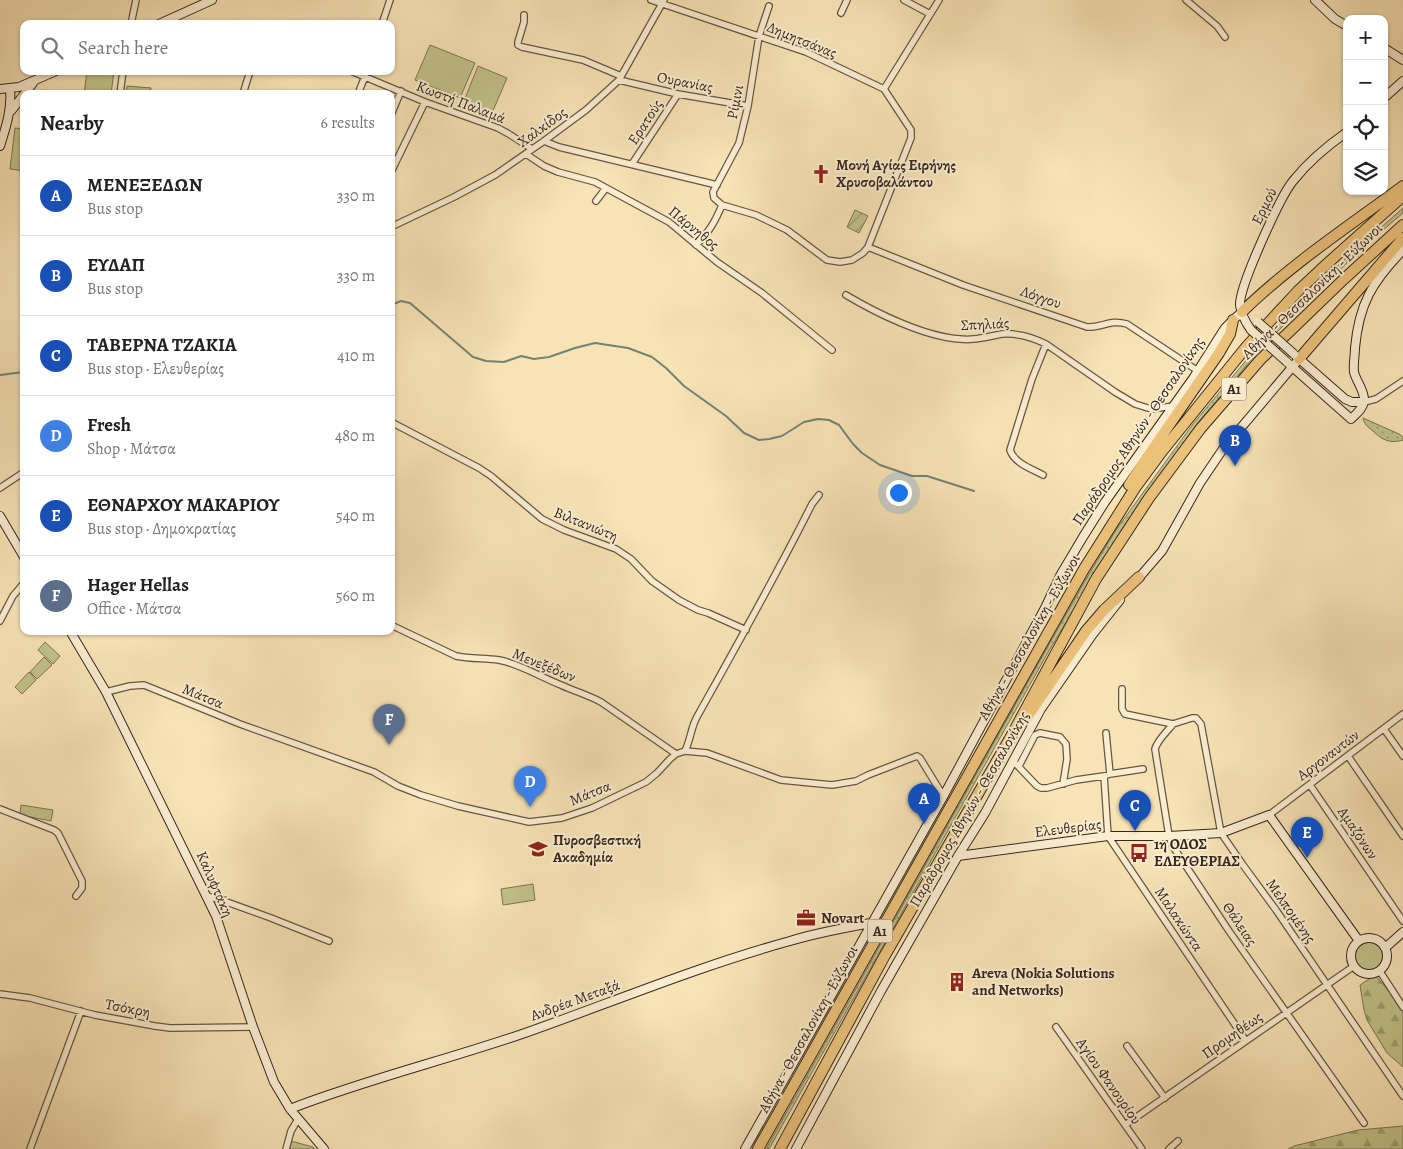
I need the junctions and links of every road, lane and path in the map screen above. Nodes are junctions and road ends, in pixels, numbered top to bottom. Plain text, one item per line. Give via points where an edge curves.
1 (136, 0) edge
2 (212, 0) edge
3 (390, 0) edge
4 (651, 0) edge
5 (847, 0) edge
6 (904, 0) edge
7 (939, 0) edge
8 (1186, 0) edge
9 (1315, 0) edge
10 (664, 2) edge
11 (769, 6) dead end
12 (841, 13) dead end
13 (930, 14) junction
14 (524, 15) dead end
15 (132, 20) edge
16 (168, 20) edge
17 (383, 20) edge
18 (1343, 24) edge
19 (759, 36) junction
20 (1226, 37) dead end
21 (1388, 51) edge
22 (1403, 60) edge
23 (48, 75) edge
24 (122, 75) edge
25 (249, 75) edge
26 (366, 75) edge
27 (368, 75) edge
28 (620, 78) junction
29 (35, 82) junction
30 (1401, 85) edge
31 (0, 89) edge
32 (10, 89) junction
33 (27, 90) edge
34 (121, 90) edge
35 (244, 90) edge
36 (360, 90) edge
37 (884, 90) junction
38 (401, 92) junction
39 (678, 94) junction
40 (1388, 95) edge
41 (20, 99) edge
42 (425, 102) junction
43 (395, 106) edge
44 (748, 106) junction
45 (10, 112) junction
46 (1343, 135) edge
47 (544, 141) junction
48 (0, 146) edge
49 (532, 149) junction
50 (526, 154) junction
51 (395, 164) edge
52 (632, 164) junction
53 (717, 185) junction
54 (1403, 186) edge
55 (606, 188) junction
56 (1403, 196) edge
57 (596, 201) dead end
58 (722, 205) junction
59 (395, 224) edge
60 (1403, 225) edge
61 (1403, 238) edge
62 (696, 245) junction
63 (868, 247) junction
64 (1403, 250) edge
65 (846, 296) dead end
66 (1242, 312) junction
67 (1233, 320) junction
68 (1046, 344) junction
69 (832, 350) dead end
70 (1293, 361) junction
71 (1198, 371) junction
72 (1307, 380) junction
73 (1282, 381) junction
74 (1403, 381) edge
75 (1364, 402) junction
76 (1174, 406) junction
77 (395, 424) edge
78 (20, 475) edge
79 (1044, 475) dead end
80 (0, 488) edge
81 (819, 495) dead end
82 (0, 516) edge
83 (1104, 538) junction
84 (20, 550) edge
85 (1139, 578) junction
86 (20, 588) edge
87 (0, 621) edge
88 (395, 627) edge
89 (746, 630) junction
90 (72, 635) edge
91 (1122, 688) dead end
92 (106, 692) junction
93 (1403, 714) edge
94 (1173, 724) junction
95 (1384, 729) junction
96 (1106, 733) dead end
97 (1009, 740) junction
98 (685, 751) junction
99 (676, 754) junction
100 (1348, 756) junction
101 (1403, 756) edge
102 (1016, 764) junction
103 (1143, 769) dead end
104 (1107, 775) junction
105 (1063, 784) junction
106 (1310, 785) junction
107 (944, 795) junction
108 (0, 809) edge
109 (1269, 815) junction
110 (1222, 833) junction
111 (1108, 836) junction
112 (1169, 836) junction
113 (1403, 836) edge
114 (958, 856) junction
115 (76, 896) dead end
116 (207, 896) junction
117 (1403, 921) edge
118 (871, 923) junction
119 (1403, 932) edge
120 (329, 941) dead end
121 (1359, 941) junction
122 (1385, 948) junction
123 (1354, 966) junction
124 (1379, 970) junction
125 (1327, 985) junction
126 (0, 994) edge
127 (1403, 1007) edge
128 (81, 1011) junction
129 (1287, 1013) junction
130 (253, 1026) junction
131 (1056, 1028) dead end
132 (1246, 1041) junction
133 (1127, 1046) dead end
134 (1403, 1096) edge
135 (1165, 1098) junction
136 (290, 1109) junction
137 (298, 1119) junction
138 (1364, 1123) dead end
139 (1125, 1125) junction
140 (1178, 1141) dead end
141 (30, 1149) edge
142 (286, 1149) edge
143 (324, 1149) edge
144 (745, 1149) edge
145 (758, 1149) edge
146 (780, 1149) edge
147 (796, 1149) edge
148 (1142, 1149) edge
149 (1169, 1149) edge

1 - 15 street
2 - 16 main road
3 - 17 street
4 - 10 street, Δημητσάνας
5 - 12 street
6 - 13 street
7 - 13 street
8 - 20 street
9 - 18 main road
10 - 19 street, Δημητσάνας
10 - 28 street, Χαλκίδος
11 - 19 street, Ρίμινι
13 - 37 street
14 - 28 street, Ουρανίας via 518,45 583,60
19 - 37 street, Δημητσάνας via 806,52
19 - 44 street, Ρίμινι
21 - 22 main road
23 - 29 main road
24 - 34 street
25 - 35 street
26 - 36 street
27 - 38 street, Κωστή Παλαμά
28 - 39 street, Ουρανίας
28 - 47 street, Χαλκίδος via 586,110
29 - 32 main road
29 - 33 main road
30 - 40 main road
31 - 32 main road
32 - 45 main road
37 - 63 street via 912,136
38 - 42 street, Κωστή Παλαμά
38 - 43 street
39 - 44 street, Ουρανίας
39 - 52 street, Ερατούς
41 - 45 main road
42 - 49 street, Κωστή Παλαμά via 498,128
42 - 51 street
44 - 53 street, Ρίμινι via 740,143
45 - 48 main road
46 - 66 main road, Ερμού via 1320,152 1286,190 1248,278 1240,304
47 - 49 street, Χαλκίδος
47 - 52 street via 559,148
49 - 50 street, Χαλκίδος
50 - 55 street, Πάρνηθος via 558,172 585,178
50 - 59 street, Χαλκίδος via 454,197
52 - 53 street
53 - 58 street, Ρίμινι via 714,198
54 - 66 highway via 1306,258
55 - 57 street
55 - 62 street, Πάρνηθος via 669,222
56 - 83 highway, Αθήνα - Θεσσαλονίκη - Εύζωνοι / Α1 via 1311,280 1247,346 1163,450
58 - 62 street via 715,223
58 - 63 street via 778,225 827,260 852,260
60 - 97 highway, Αθήνα - Θεσσαλονίκη - Εύζωνοι / Α1 via 1260,360 1201,428 1149,498 1096,579
61 - 70 highway
62 - 69 street, Πάρνηθος
63 - 71 street, Λόγγου via 940,276 1087,327 1112,322 1127,324
64 - 75 main road via 1376,281 1363,306 1354,372
65 - 68 street, Σπηλιάς via 869,309 947,338 976,339 1013,334
66 - 67 main road, Παράδρομος Αθηνών - Θεσσαλονίκης
66 - 70 main road, bridge via 1258,322
66 - 70 main road, bridge via 1251,330
67 - 71 main road, Παράδρομος Αθηνών - Θεσσαλονίκης via 1224,328
67 - 83 highway via 1230,334 1219,353 1129,486
68 - 76 street, Σπηλιάς via 1135,404 1150,409
68 - 79 street via 1010,450 1016,460
70 - 72 main road
70 - 73 main road, Παράδρομος Αθηνών - Θεσσαλονίκης
70 - 75 main road via 1345,399
71 - 76 main road, Παράδρομος Αθηνών - Θεσσαλονίκης
72 - 73 main road via 1294,376
72 - 75 main road via 1351,419
73 - 85 main road, Παράδρομος Αθηνών - Θεσσαλονίκης via 1223,449 1162,552
74 - 75 street via 1376,399
76 - 107 main road, Παράδρομος Αθηνών - Θεσσαλονίκης via 1105,502 1065,567
77 - 89 street, Βιλτανιώτη via 479,468 542,519 625,554 652,581 679,600
78 - 80 street
81 - 89 street
82 - 84 main road
83 - 145 highway, Αθήνα - Θεσσαλονίκη - Εύζωνοι / Α1 via 1008,702
85 - 97 highway via 1104,610 1086,632
85 - 102 main road, Παράδρομος Αθηνών - Θεσσαλονίκης via 1093,634 1041,709
86 - 87 street
88 - 99 street, Μενεξέδων via 456,656 510,663 590,696
89 - 98 street via 696,718
90 - 92 main road, Καλυφτάκη
91 - 94 street via 1125,714
92 - 99 street, Μάτσα via 144,685 240,724 374,772 422,795 529,822 562,818 592,808 646,782
92 - 116 main road, Καλυφτάκη
93 - 95 street, Αργοναυτών
94 - 110 street, Μελπομένης via 1192,718 1201,724
94 - 112 street, Θάλειας via 1155,749
95 - 100 street, Αργοναυτών
95 - 101 street
96 - 104 street
97 - 146 highway, Αθήνα - Θεσσαλονίκη - Εύζωνοι / Α1 via 889,949
98 - 99 street, Μάτσα
98 - 107 street, Μάτσα via 707,753 781,780 832,785 856,781 917,756
100 - 106 street, Αργοναυτών
100 - 113 street
102 - 105 street via 1041,788
102 - 105 street via 1035,735 1060,737 1068,752
102 - 114 main road, Παράδρομος Αθηνών - Θεσσαλονίκης
103 - 104 street
104 - 105 street
104 - 111 street
106 - 109 street, Αργοναυτών
106 - 117 street, Αμαζόνων
107 - 118 main road, Παράδρομος Αθηνών - Θεσσαλονίκης
108 - 115 street via 58,833 82,881 82,888
109 - 110 main road, Ελευθερίας
109 - 121 main road
110 - 112 main road, Ελευθερίας
110 - 125 street, Μελπομένης
111 - 112 main road, Ελευθερίας
111 - 114 main road, Ελευθερίας
111 - 132 street, Μαλακώντα
112 - 129 street, Θάλειας via 1172,846
114 - 147 main road, Παράδρομος Αθηνών - Θεσσαλονίκης
116 - 120 street
116 - 130 main road, Καλυφτάκη
118 - 136 main road, Ανδρέα Μεταξά via 777,944 501,1041 387,1075
118 - 144 main road, Παράδρομος Αθηνών - Θεσσαλονίκης
119 - 122 main road
121 - 122 main road via 1376,939
121 - 123 main road via 1350,955
122 - 124 main road via 1386,960
123 - 124 main road via 1369,974
123 - 125 street, Προμηθέως
124 - 127 street
125 - 129 street, Προμηθέως
125 - 134 street, Μελπομένης
126 - 128 street, Τσόκρη
128 - 130 street, Τσόκρη via 170,1028
128 - 141 street
129 - 132 street, Προμηθέως
129 - 138 street, Θάλειας
130 - 136 main road, Καλυφτάκη via 274,1082
131 - 139 street, Αγίου Φανουρίου
132 - 135 street, Προμηθέως
133 - 135 street
135 - 139 street, Προμηθέως
136 - 137 main road, Καλυφτάκη
137 - 142 street
137 - 143 main road, Καλυφτάκη
139 - 148 street, Αγίου Φανουρίου
140 - 149 street

